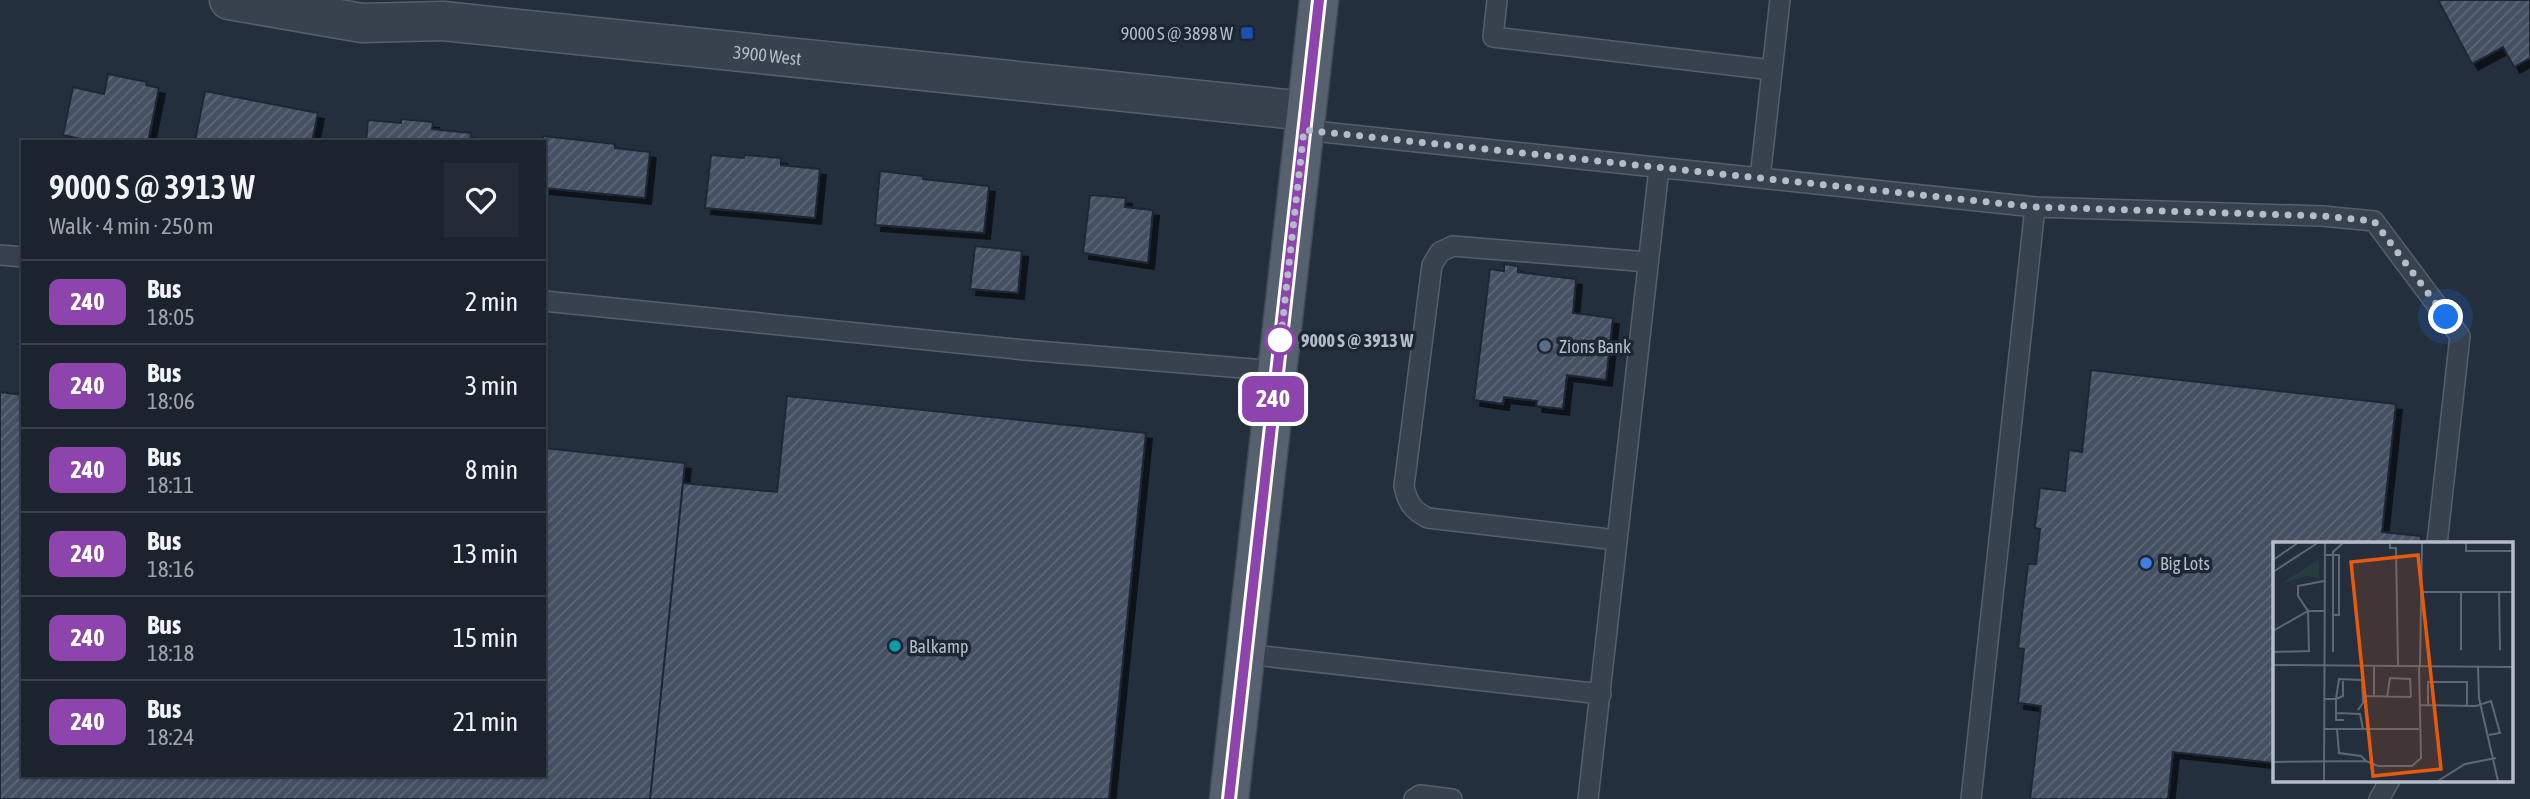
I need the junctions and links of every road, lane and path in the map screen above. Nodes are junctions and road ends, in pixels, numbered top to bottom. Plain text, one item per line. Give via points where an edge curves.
1 (229, 0) edge
2 (1319, 0) edge
3 (1497, 0) edge
4 (1780, 0) edge
5 (444, 10) edge
6 (1772, 70) junction
7 (1305, 120) junction
8 (1659, 168) junction
9 (1760, 178) junction
10 (2035, 207) junction
11 (0, 256) edge
12 (21, 257) edge
13 (1648, 262) junction
14 (546, 301) edge
15 (1277, 371) junction
16 (1617, 540) junction
17 (2437, 542) edge
18 (1245, 654) junction
19 (1601, 694) junction
20 (2389, 782) edge
21 (1228, 799) edge
22 (1414, 799) edge
23 (1452, 799) edge
24 (1588, 799) edge
25 (1971, 799) edge
26 (2379, 799) edge

1 - 5 street, 3900 West via 362,23
2 - 7 main road
3 - 6 lane via 1493,37
4 - 6 lane
5 - 7 street, 3900 West
6 - 9 lane
7 - 8 lane
7 - 15 main road
8 - 9 lane
8 - 13 lane
9 - 10 lane
10 - 17 lane via 2374,221 2460,336
10 - 25 lane
11 - 12 lane
13 - 16 lane
13 - 16 lane via 1453,246 1440,251 1432,265 1404,485 1416,513 1428,518
14 - 15 lane
15 - 18 main road
16 - 19 lane
18 - 19 lane
18 - 21 main road
19 - 24 lane
20 - 26 lane
22 - 23 lane via 1420,795

